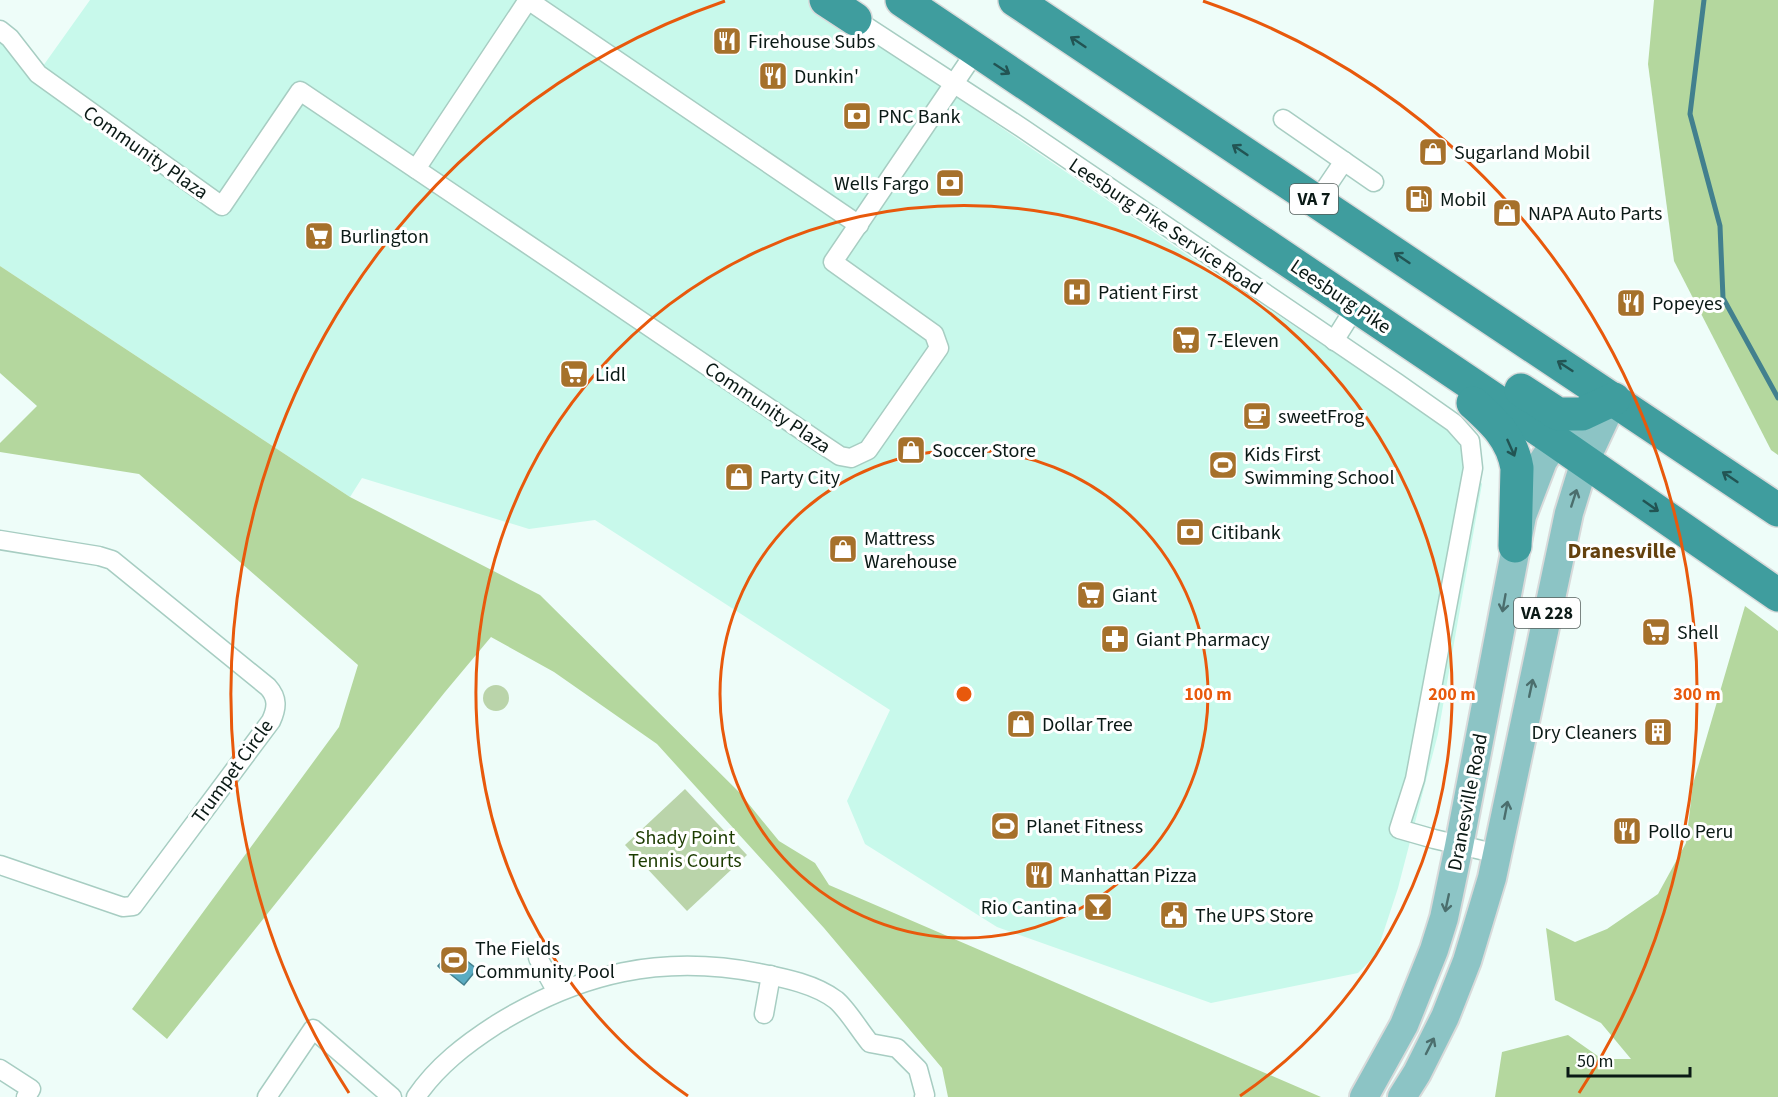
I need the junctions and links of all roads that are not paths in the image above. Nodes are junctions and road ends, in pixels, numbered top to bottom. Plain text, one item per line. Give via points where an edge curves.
1 (826, 0) edge
2 (902, 0) edge
3 (1015, 0) edge
4 (855, 19) joint
5 (0, 30) edge
6 (976, 51) junction
7 (954, 83) junction
8 (1283, 119) dead end
9 (1124, 149) junction
10 (1344, 161) junction
11 (416, 170) junction
12 (1374, 182) dead end
13 (1317, 201) junction
14 (859, 225) junction
15 (1356, 306) junction
16 (1396, 333) junction
17 (1334, 341) junction
18 (1614, 399) junction
19 (1556, 441) junction
20 (1585, 461) junction
21 (1778, 510) edge
22 (0, 540) edge
23 (1515, 546) junction
24 (1778, 595) edge
25 (1459, 846) junction
26 (1498, 854) junction
27 (0, 865) edge
28 (538, 958) dead end
29 (771, 975) junction
30 (557, 992) junction
31 (764, 1014) dead end
32 (0, 1069) edge
33 (26, 1097) edge
34 (267, 1097) edge
35 (392, 1097) edge
36 (416, 1097) edge
37 (924, 1097) edge
38 (1364, 1097) edge
39 (1402, 1097) edge

1 - 4 highway
2 - 6 highway, Leesburg Pike
13 -> 3 highway, VA 7
4 - 7 street, Leesburg Pike Service Road
5 - 11 street, Community Plaza via 45,79 222,206 300,91
6 - 7 street, Community Plaza
6 -> 9 highway, Leesburg Pike
7 - 14 street, Community Plaza
7 - 17 street, Leesburg Pike Service Road
8 - 10 street
9 - 15 highway, Leesburg Pike
9 - 18 highway via 1232,204 1558,414 1582,414
10 - 12 street
10 - 13 street
11 - 14 street via 528,0
11 - 14 street, Community Plaza via 840,456 852,458 867,450 939,348 934,334 833,262
18 -> 13 highway, VA 7
15 - 16 highway, Leesburg Pike
15 - 17 street
16 - 19 highway, Leesburg Pike
16 -> 23 highway via 1493,421 1510,442 1517,468
17 - 25 street, Leesburg Pike Service Road via 1454,423 1470,441 1473,468 1415,779 1399,829
18 - 19 main road, Dranesville Road / VA 228
18 - 20 main road, Dranesville Road / VA 228
21 -> 18 highway, VA 7
19 - 20 highway, Leesburg Pike
19 - 23 main road, Dranesville Road / VA 228 via 1534,479
20 -> 24 highway, Leesburg Pike
26 -> 20 main road, Dranesville Road / VA 228 via 1569,513
22 - 27 street, Trumpet Circle via 112,560 268,687 276,705 271,721 133,906 123,907
23 -> 25 main road, Dranesville Road / VA 228
25 - 26 street
25 -> 38 main road, Dranesville Road / VA 228 via 1434,950 1404,1025
39 -> 26 main road, Dranesville Road / VA 228 via 1417,1073 1467,961
28 - 30 street
29 - 30 street via 725,966 681,965 611,975
29 - 31 street
29 - 37 street via 807,985 836,1000 870,1043 897,1048 918,1069
30 - 36 street via 482,1034 437,1070
32 - 33 street via 31,1089
34 - 35 street via 313,1029

